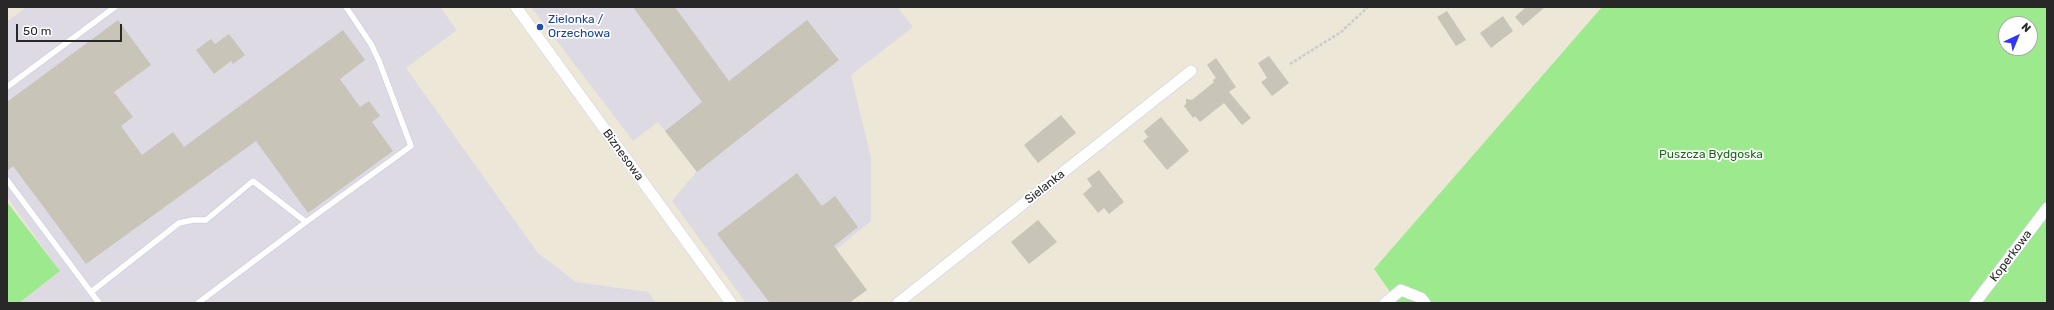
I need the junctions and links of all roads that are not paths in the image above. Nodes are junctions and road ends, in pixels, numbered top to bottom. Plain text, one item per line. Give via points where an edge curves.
1 (115, 7) edge
2 (346, 7) edge
3 (516, 7) edge
4 (1191, 71) dead end
5 (7, 88) edge
6 (7, 180) edge
7 (2047, 208) edge
8 (306, 222) junction
9 (91, 292) junction
10 (99, 303) edge
11 (198, 303) edge
12 (731, 303) edge
13 (898, 303) edge
14 (1385, 303) edge
15 (1425, 303) edge
16 (1975, 303) edge

1 - 5 lane
2 - 8 lane via 371,44 379,61 411,146
3 - 12 street, Biznesowa
4 - 13 street, Sielanka
6 - 9 lane
7 - 16 street, Koperkowa
8 - 9 lane via 253,181 206,220 179,223
8 - 11 lane
9 - 10 lane
14 - 15 street via 1401,290 1421,298

